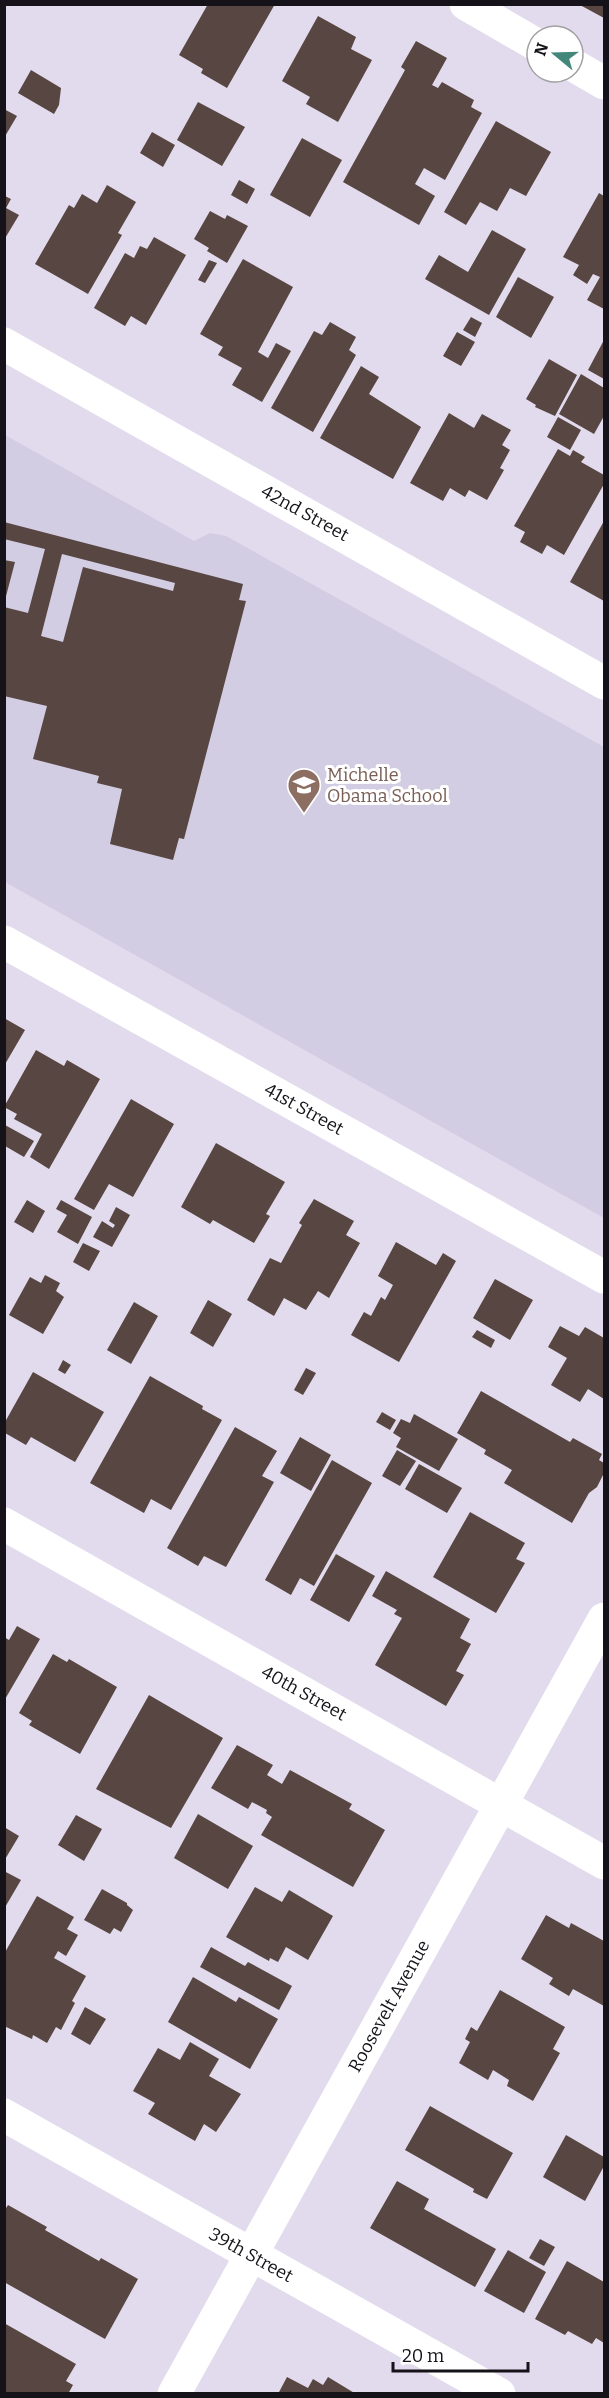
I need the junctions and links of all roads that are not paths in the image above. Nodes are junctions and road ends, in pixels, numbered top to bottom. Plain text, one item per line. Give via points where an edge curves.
1 (466, 4) edge
2 (525, 38) edge
3 (585, 72) edge
4 (604, 83) edge
5 (4, 344) edge
6 (604, 683) edge
7 (4, 942) edge
8 (604, 1277) edge
9 (4, 1524) edge
10 (604, 1619) edge
11 (500, 1804) junction
12 (604, 1863) edge
13 (4, 2115) edge
14 (251, 2255) junction
15 (174, 2394) edge
16 (499, 2394) edge

1 - 2 street
3 - 4 street
5 - 6 street, 42nd Street
7 - 8 street, 41st Street
9 - 11 street, 40th Street
10 - 11 street, Roosevelt Avenue
11 - 12 street, 40th Street
11 - 14 street, Roosevelt Avenue
13 - 14 street, 39th Street
14 - 15 street, Roosevelt Avenue
14 - 16 street, 39th Street

